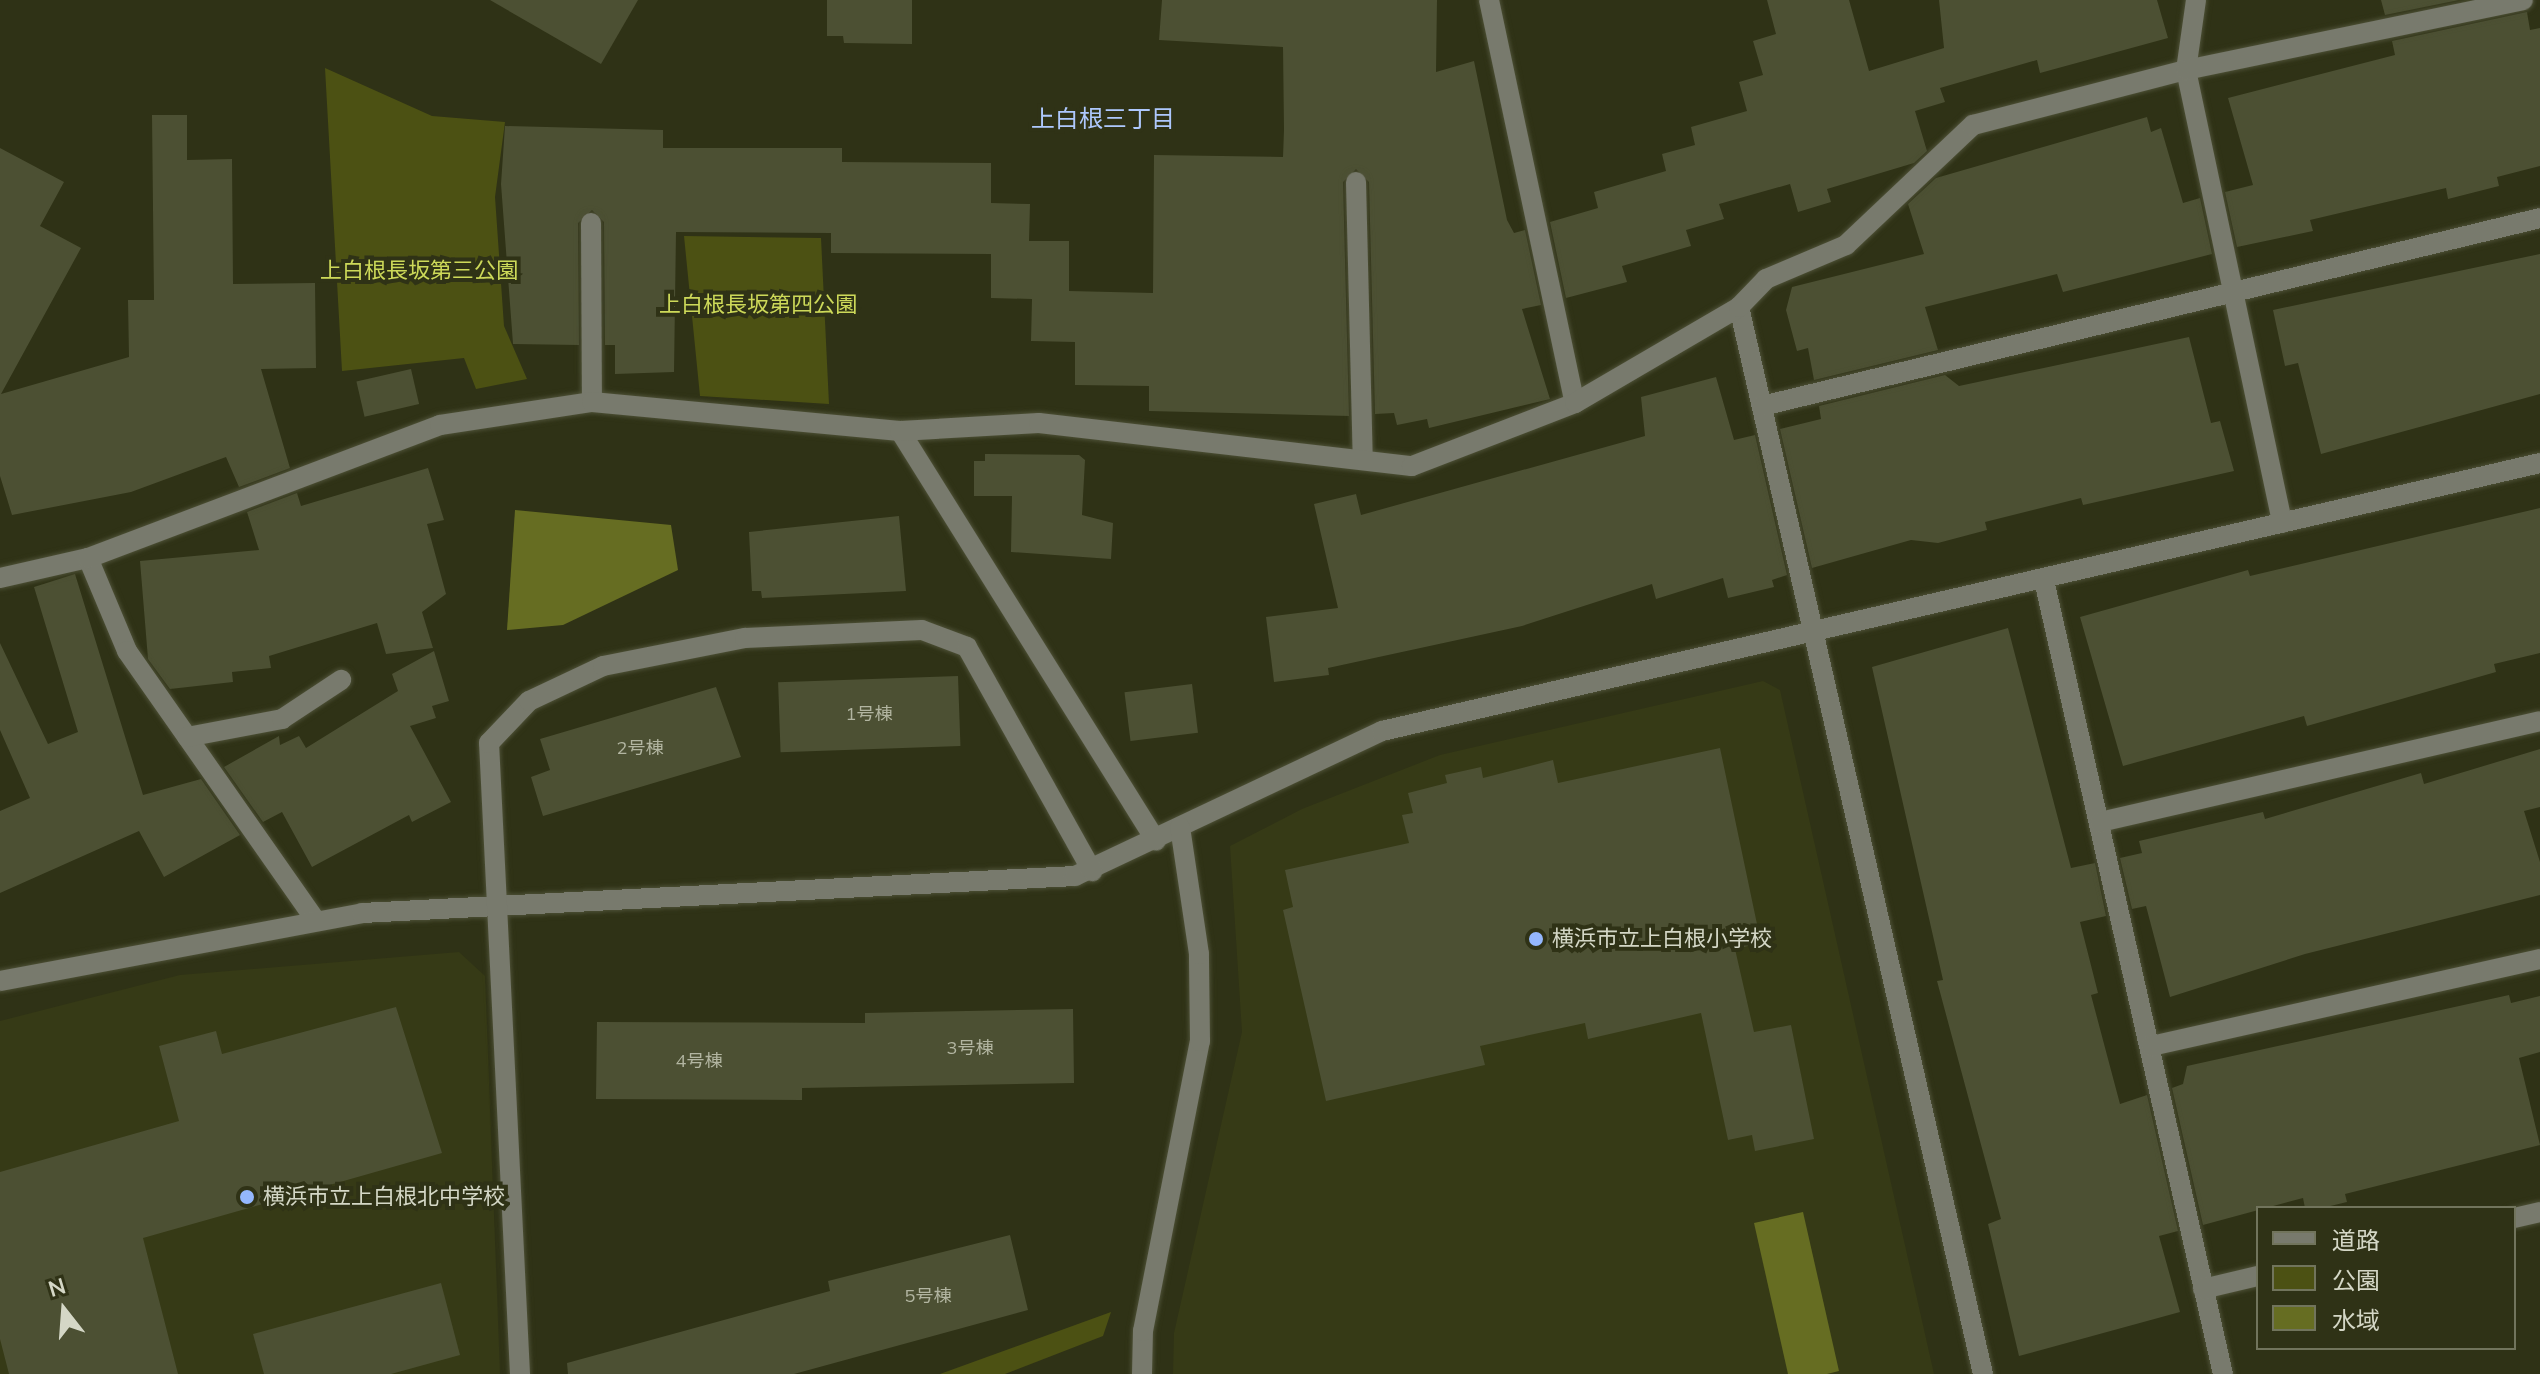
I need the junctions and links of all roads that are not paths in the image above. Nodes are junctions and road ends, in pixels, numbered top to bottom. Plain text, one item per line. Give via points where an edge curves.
1 (1489, 0) edge
2 (2196, 0) edge
3 (2523, 0) edge
4 (2186, 70) junction
5 (1356, 182) dead end
6 (2540, 218) edge
7 (591, 223) dead end
8 (2228, 289) junction
9 (1739, 307) junction
10 (592, 402) junction
11 (1575, 403) junction
12 (1762, 406) junction
13 (900, 431) junction
14 (1363, 459) junction
15 (2540, 463) edge
16 (2282, 523) junction
17 (88, 558) junction
18 (0, 578) edge
19 (2044, 580) junction
20 (1812, 630) junction
21 (341, 680) dead end
22 (2540, 721) edge
23 (187, 737) junction
24 (2100, 822) junction
25 (1180, 827) junction
26 (1156, 841) junction
27 (1092, 871) junction
28 (500, 900) junction
29 (315, 919) junction
30 (2540, 959) edge
31 (0, 981) edge
32 (2151, 1046) junction
33 (2540, 1212) edge
34 (2516, 1218) edge
35 (2256, 1276) edge
36 (2203, 1289) junction
37 (520, 1374) edge
38 (1142, 1374) edge
39 (1983, 1374) edge
40 (2223, 1374) edge

1 - 11 street
2 - 4 street
3 - 4 street
4 - 8 street
4 - 9 street via 1973,125 1846,245 1766,279
5 - 14 street
6 - 8 street
7 - 10 street
8 - 12 street
8 - 16 street
9 - 11 street
9 - 12 street
10 - 13 street
10 - 17 street via 440,425
11 - 14 street via 1412,466
12 - 20 street
13 - 14 street via 1039,423
13 - 26 street
15 - 16 street
16 - 19 street
17 - 18 street
17 - 23 street via 127,651
19 - 20 street
19 - 24 street
20 - 25 street via 1382,731
20 - 39 street
21 - 23 street via 282,719
22 - 24 street
23 - 29 street
24 - 32 street
25 - 26 street
25 - 38 street via 1199,954 1200,1041 1143,1331
26 - 27 street
27 - 28 street
27 - 28 street via 967,647 922,630 760,638 603,666 529,701 489,743
28 - 29 street
28 - 37 street
29 - 31 street
30 - 32 street
32 - 36 street
33 - 34 street
35 - 36 street
36 - 40 street

